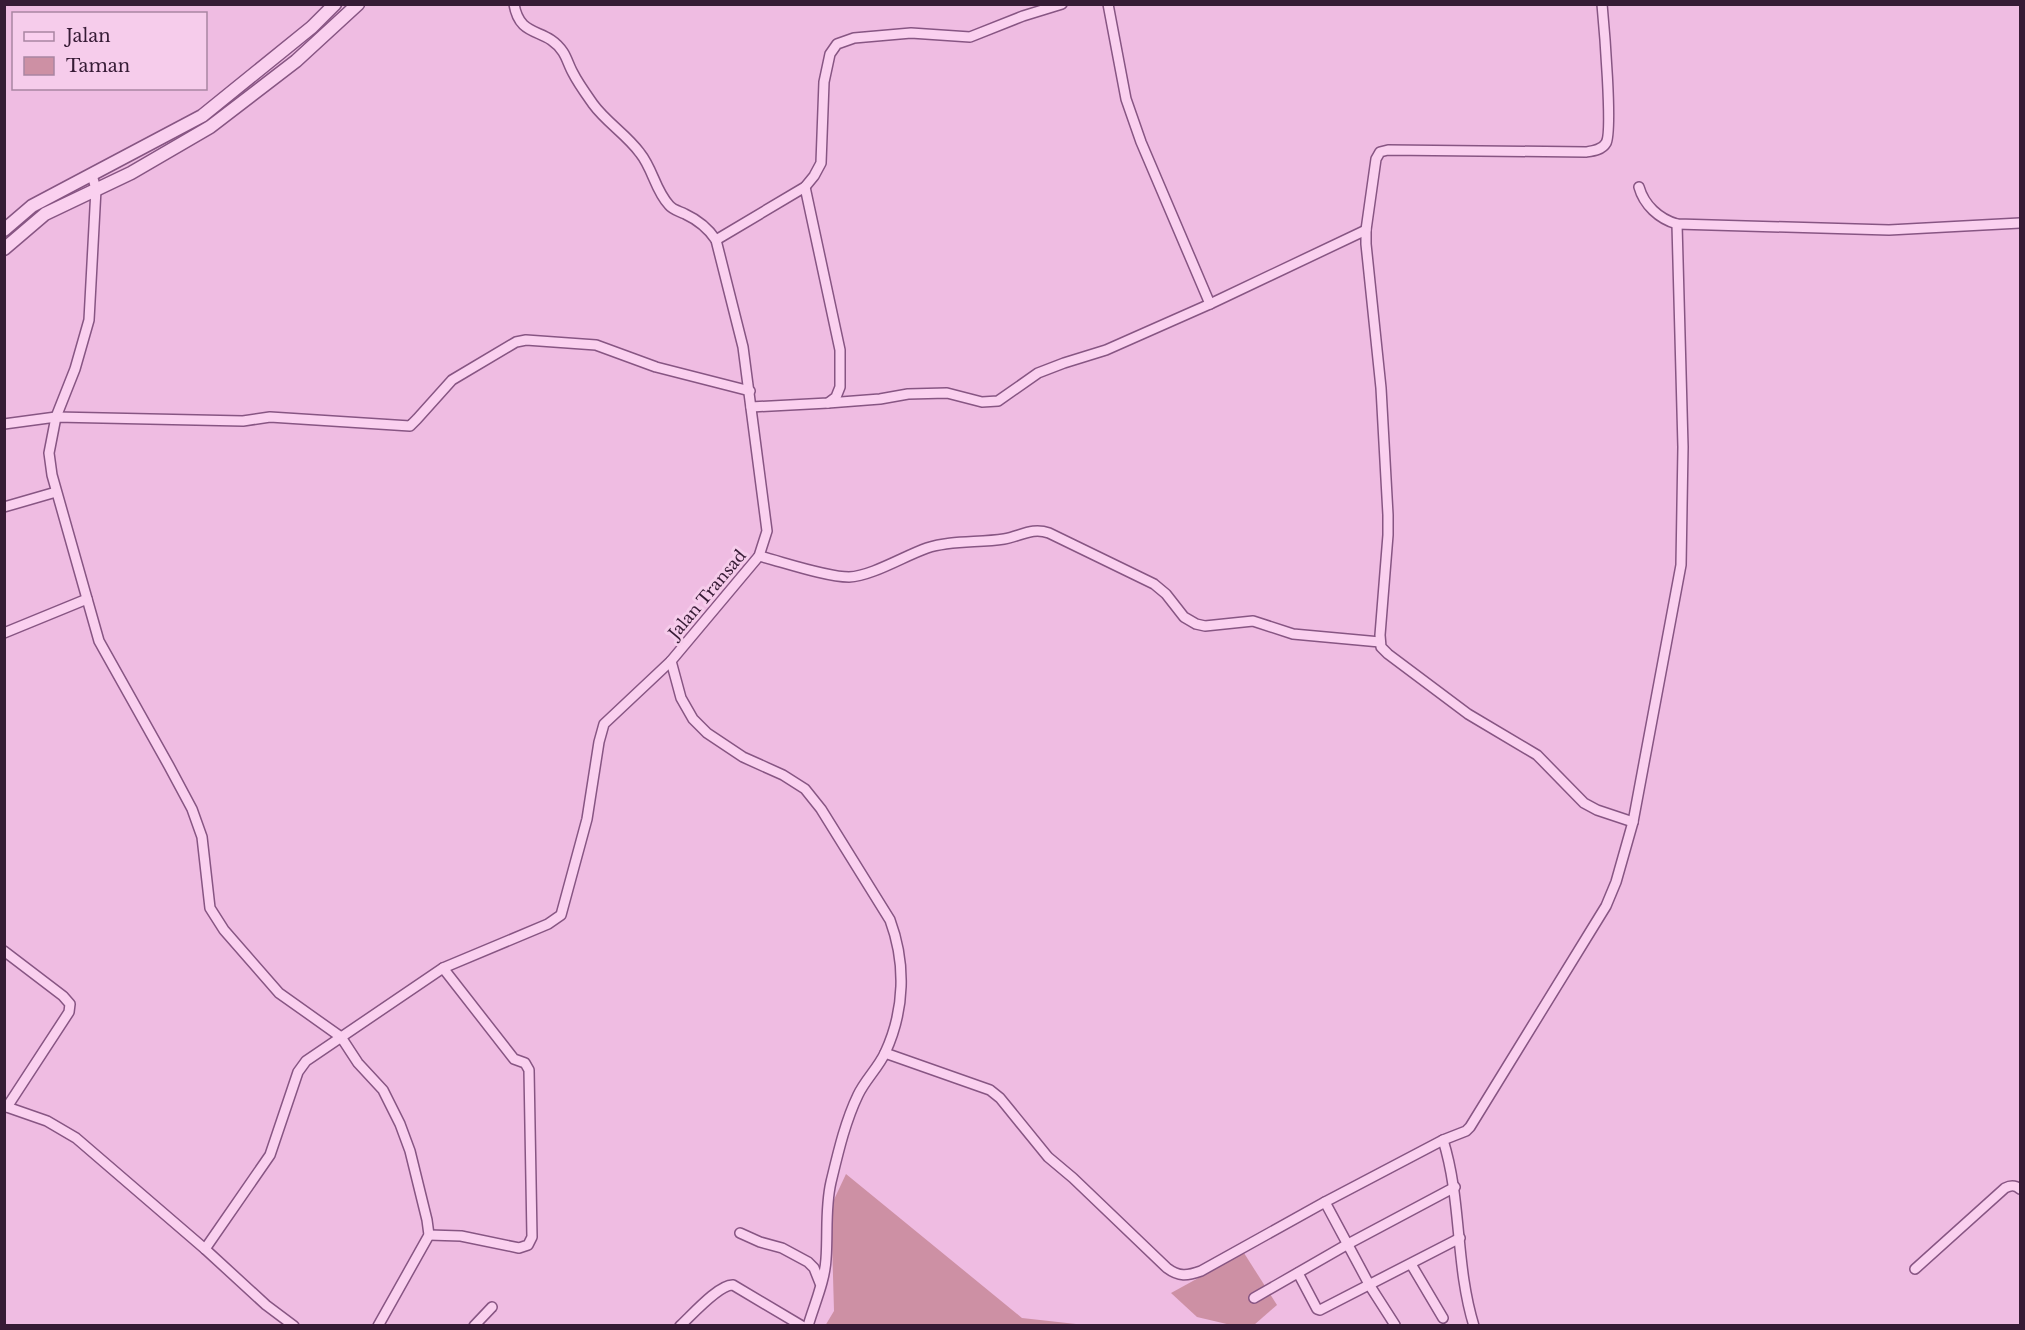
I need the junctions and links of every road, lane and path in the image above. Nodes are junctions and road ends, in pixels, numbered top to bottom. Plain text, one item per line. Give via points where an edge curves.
1 (335, 4) edge
2 (358, 4) edge
3 (514, 4) edge
4 (1062, 4) edge
5 (1108, 4) edge
6 (1602, 4) edge
7 (236, 89) junction
8 (244, 101) junction
9 (92, 175) junction
10 (805, 187) junction
11 (1639, 187) dead end
12 (96, 189) junction
13 (2020, 223) edge
14 (1677, 224) junction
15 (4, 230) edge
16 (1366, 230) junction
17 (716, 240) junction
18 (4, 249) edge
19 (1210, 304) junction
20 (750, 391) junction
21 (828, 403) junction
22 (751, 408) junction
23 (56, 417) junction
24 (4, 424) edge
25 (56, 492) junction
26 (4, 507) edge
27 (759, 556) junction
28 (87, 599) junction
29 (4, 633) edge
30 (1380, 642) junction
31 (671, 661) junction
32 (1633, 822) junction
33 (4, 951) edge
34 (443, 968) junction
35 (341, 1037) junction
36 (885, 1053) junction
37 (6, 1107) edge
38 (1443, 1140) junction
39 (1455, 1187) junction
40 (2020, 1189) edge
41 (1325, 1202) junction
42 (740, 1233) dead end
43 (429, 1235) junction
44 (1460, 1238) junction
45 (1348, 1244) junction
46 (205, 1249) junction
47 (1411, 1264) junction
48 (1915, 1269) dead end
49 (1298, 1273) junction
50 (821, 1284) junction
51 (1370, 1286) junction
52 (1254, 1298) dead end
53 (492, 1307) dead end
54 (1443, 1318) dead end
55 (1395, 1325) edge
56 (294, 1326) edge
57 (378, 1326) edge
58 (474, 1326) edge
59 (680, 1326) edge
60 (801, 1326) edge
61 (808, 1326) edge
62 (1474, 1326) edge

1 - 7 street
2 - 8 street via 296,61
3 - 17 street via 520,24 556,42 593,105 640,153 672,208 698,221
4 - 10 street via 970,37 911,33 854,38 837,44 830,54 824,82 821,163
5 - 19 street via 1126,99
6 - 16 street via 1608,99 1605,145 1586,152 1380,152
7 - 8 street
7 - 9 street via 202,116
8 - 12 street via 210,127
9 - 12 street
9 - 15 street via 32,206
10 - 17 street
10 - 21 street via 840,350 840,387
11 - 14 street via 1656,213
12 - 18 street via 45,214
12 - 23 street via 89,320
13 - 14 street via 1889,230
14 - 32 street via 1683,447 1681,565
16 - 19 street
16 - 30 street via 1388,516
17 - 20 street, Jalan Transad
19 - 21 street via 1106,350 1038,373 998,401 982,402 947,393
20 - 22 street, Jalan Transad
20 - 23 street via 656,367 596,345 526,340 456,377 410,426 270,417 243,421
21 - 22 street
22 - 27 street, Jalan Transad via 767,531
23 - 24 street
23 - 25 street via 49,466
25 - 26 street
25 - 28 street
27 - 30 street via 848,577 928,548 1005,539 1037,530 1154,584 1184,617 1196,624 1253,621 1293,634
27 - 31 street, Jalan Transad
28 - 29 street
28 - 35 street via 99,641 192,809 202,837 210,908 279,993
30 - 32 street via 1388,654 1468,714 1537,755 1584,803
31 - 34 street via 604,724 587,819 561,915
31 - 36 street, Jalan Transad via 681,698 693,719 743,757 805,789 821,808 890,920 897,939 902,985 897,1019
32 - 38 street via 1606,906 1475,1121 1466,1131
33 - 37 street via 70,1004 69,1012
34 - 35 street
34 - 43 street via 514,1059 525,1063 529,1070 532,1237 528,1245 519,1248 461,1236
35 - 43 street via 383,1090 400,1124
35 - 46 street via 301,1066 270,1155
36 - 41 street via 990,1090 1048,1157 1180,1276 1201,1271
36 - 50 street, Jalan Transad via 858,1094 847,1124 828,1198 826,1262
37 - 46 street via 47,1121 76,1138
38 - 39 street
38 - 41 street
39 - 44 street
39 - 45 street
40 - 48 street via 2005,1188
41 - 45 street
42 - 50 street via 808,1262
43 - 57 street
44 - 47 street
44 - 62 street
45 - 49 street
45 - 51 street
46 - 56 street
47 - 51 street
47 - 54 street
49 - 51 street via 1318,1310
49 - 52 street
50 - 61 street, Jalan Transad
51 - 55 street
53 - 58 street
59 - 60 street via 728,1285

